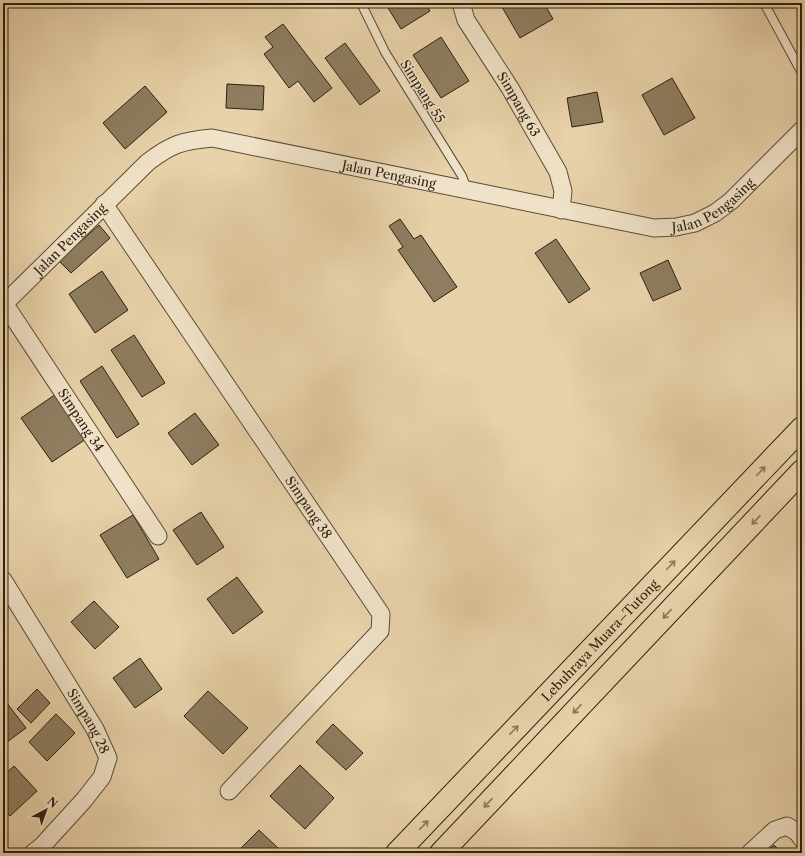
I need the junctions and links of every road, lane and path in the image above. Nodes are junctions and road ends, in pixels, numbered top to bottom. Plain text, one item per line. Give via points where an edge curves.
1 (361, 3) edge
2 (461, 3) edge
3 (764, 3) edge
4 (802, 73) edge
5 (802, 130) edge
6 (467, 191) junction
7 (104, 204) junction
8 (561, 210) junction
9 (4, 304) edge
10 (802, 428) edge
11 (802, 471) edge
12 (158, 536) dead end
13 (3, 580) edge
14 (229, 791) dead end
15 (802, 839) edge
16 (33, 853) edge
17 (397, 853) edge
18 (441, 853) edge
19 (750, 853) edge

1 - 6 lane, Simpang 55 via 385,52 462,176
2 - 8 street, Simpang 63 via 466,20 510,88 558,172 563,191
3 - 4 lane
5 - 8 street, Jalan Pengasing via 731,201 695,223 654,228
6 - 7 street, Jalan Pengasing via 212,138 188,140 167,148 148,162
6 - 8 street, Jalan Pengasing
7 - 9 street, Jalan Pengasing
7 - 14 street, Simpang 38 via 381,614 380,632
9 - 12 street, Simpang 34
17 -> 10 highway, Lebuhraya Muara–Tutong
11 -> 18 highway
13 - 16 street, Simpang 28 via 95,729 108,758 102,777 74,811
15 - 19 street via 787,826 775,830

